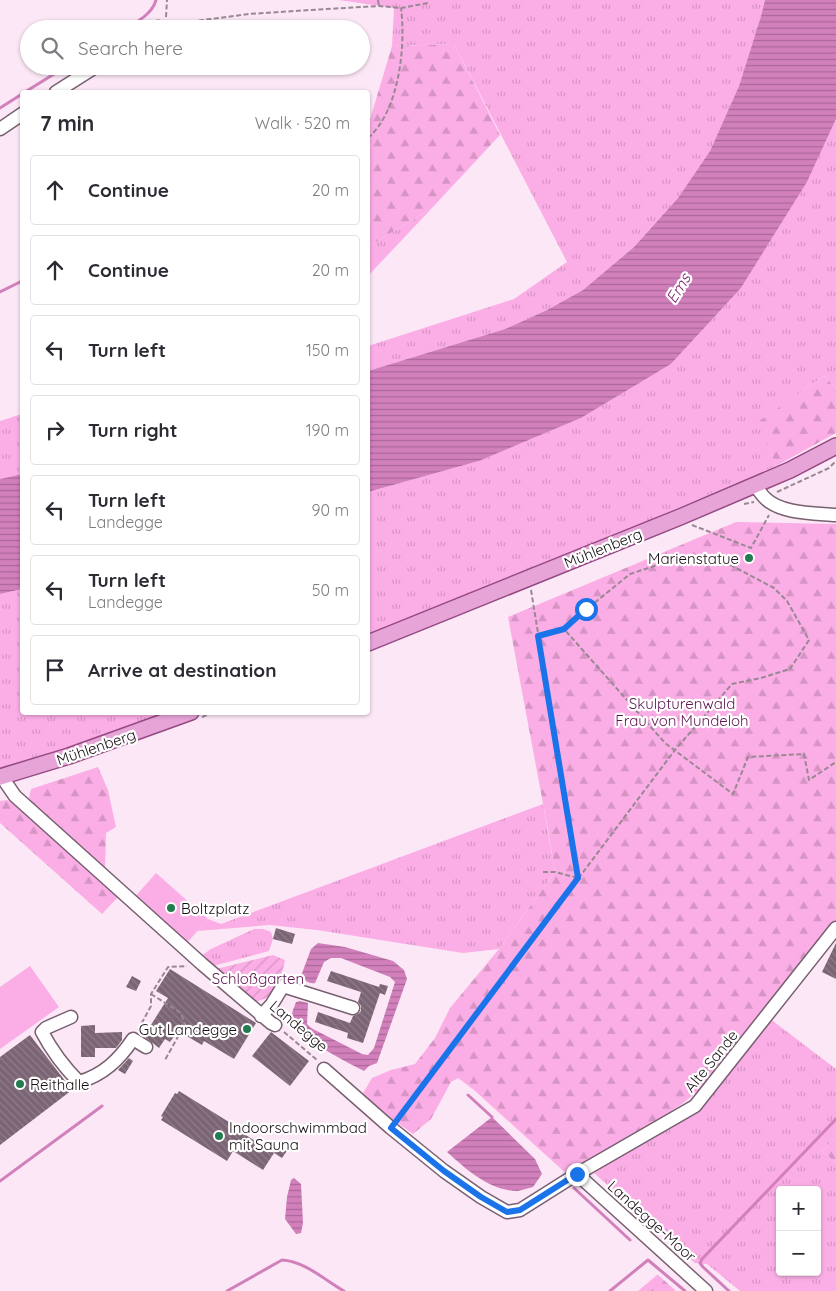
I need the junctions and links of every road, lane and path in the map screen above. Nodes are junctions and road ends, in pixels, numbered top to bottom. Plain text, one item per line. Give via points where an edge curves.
1 (167, 0) edge
2 (378, 0) edge
3 (428, 3) dead end
4 (379, 6) junction
5 (401, 8) junction
6 (165, 20) edge
7 (199, 20) edge
8 (83, 75) edge
9 (59, 90) edge
10 (20, 115) edge
11 (0, 128) edge
12 (370, 136) edge
13 (836, 446) edge
14 (836, 460) edge
15 (755, 485) junction
16 (765, 498) junction
17 (836, 515) edge
18 (680, 517) junction
19 (767, 517) dead end
20 (530, 586) dead end
21 (564, 629) junction
22 (538, 636) junction
23 (370, 642) edge
24 (184, 715) edge
25 (675, 750) junction
26 (836, 762) edge
27 (2, 776) edge
28 (542, 872) dead end
29 (578, 878) junction
30 (836, 928) edge
31 (202, 964) junction
32 (151, 994) junction
33 (353, 1008) dead end
34 (262, 1016) junction
35 (71, 1017) dead end
36 (275, 1025) joint
37 (133, 1039) junction
38 (146, 1047) dead end
39 (165, 1060) dead end
40 (324, 1069) joint
41 (391, 1128) junction
42 (577, 1174) junction
43 (706, 1291) edge

1 - 6 path
2 - 4 path
3 - 5 path
4 - 5 path
4 - 7 path
5 - 12 path via 402,42 395,88 386,115
8 - 9 street
10 - 11 street
13 - 15 main road, Mühlenberg
14 - 16 path via 829,468
15 - 16 street
15 - 18 main road, Mühlenberg
16 - 17 street via 787,509
18 - 19 path via 687,523 751,548
18 - 23 main road, Mühlenberg
20 - 22 path
21 - 22 path
21 - 25 path via 665,743
21 - 25 path via 630,574 673,560 703,556 723,561 774,588 787,601 809,640 790,669 732,684
22 - 29 path
24 - 27 main road, Mühlenberg via 131,736
25 - 26 path via 732,794 748,757 804,754 809,780
25 - 29 path
27 - 31 street, Landegge via 15,796
28 - 29 path
29 - 41 path
30 - 42 street, Alte Sande via 696,1106
31 - 32 path via 168,967
31 - 34 street, Landegge
32 - 37 path via 152,1006
32 - 39 path via 181,1013 185,1024
33 - 34 street via 283,986
34 - 36 street, Landegge
35 - 37 street via 42,1032 50,1048 79,1082 111,1066
36 - 40 path, Landegge
37 - 38 street
40 - 41 street, Landegge
41 - 42 street, Landegge via 473,1192 507,1212 520,1210
42 - 43 street, Landegge-Moor

